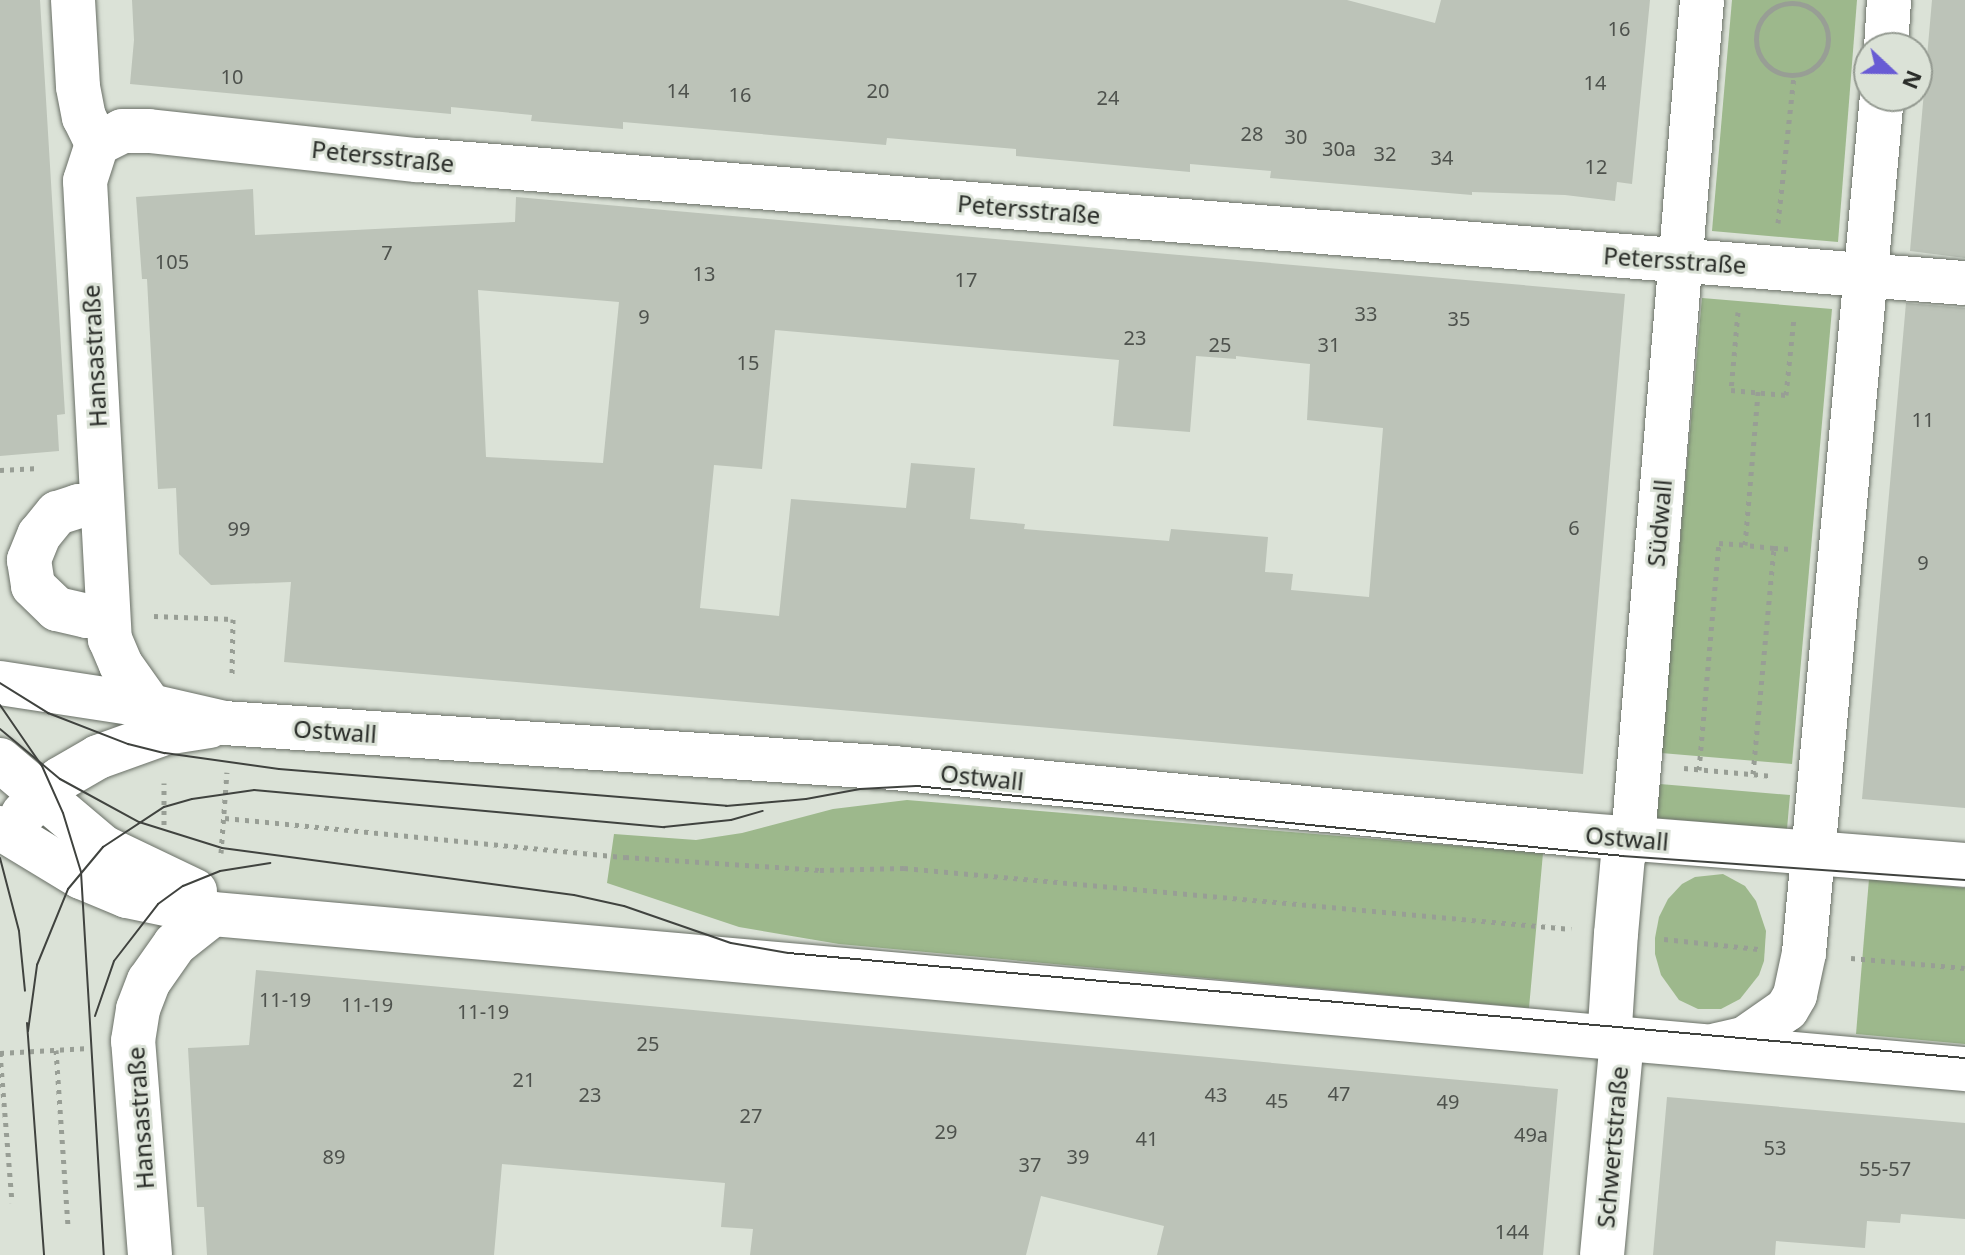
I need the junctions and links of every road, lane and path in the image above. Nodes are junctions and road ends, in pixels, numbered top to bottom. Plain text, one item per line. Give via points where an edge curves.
1 (73, 0) edge
2 (1702, 0) edge
3 (1889, 0) edge
4 (1794, 2) edge
5 (1887, 32) edge
6 (1794, 75) junction
7 (1881, 112) edge
8 (97, 144) junction
9 (1681, 261) junction
10 (1772, 267) junction
11 (1867, 274) junction
12 (1965, 283) edge
13 (1758, 392) junction
14 (102, 506) junction
15 (1745, 545) junction
16 (108, 615) junction
17 (0, 683) edge
18 (150, 706) junction
19 (227, 723) junction
20 (0, 760) edge
21 (1639, 764) junction
22 (1699, 770) junction
23 (1753, 774) junction
24 (1819, 780) junction
25 (41, 795) junction
26 (225, 818) dead end
27 (3, 836) edge
28 (1633, 839) junction
29 (1813, 851) junction
30 (1965, 865) edge
31 (213, 914) junction
32 (285, 918) junction
33 (1616, 934) junction
34 (1804, 953) junction
35 (1965, 968) edge
36 (1622, 1040) junction
37 (1711, 1047) junction
38 (100, 1048) dead end
39 (56, 1050) junction
40 (0, 1053) edge
41 (1965, 1069) edge
42 (12, 1203) dead end
43 (68, 1225) dead end
44 (150, 1255) edge
45 (1602, 1255) edge

1 - 8 street via 78,87
2 - 9 street, Südwall
3 - 5 street
4 - 6 path via 1820,16 1828,39 1822,60
4 - 6 path via 1769,13 1757,35 1757,48 1770,68
6 - 10 path
7 - 11 street
8 - 9 street, Petersstraße via 122,131 149,131 418,160
8 - 14 street, Hansastraße via 85,181
9 - 10 street, Petersstraße
9 - 21 street, Südwall
10 - 11 street, Petersstraße
10 - 13 path via 1731,390
10 - 13 path via 1786,395
11 - 12 street, Petersstraße
11 - 24 street
13 - 15 path
14 - 16 street, Hansastraße
14 - 16 street via 57,513 39,535 29,560 33,586 57,609
15 - 22 path via 1719,543
15 - 23 path via 1774,548
16 - 18 street, Hansastraße via 110,639 121,665
16 - 19 path via 233,619
17 - 18 street, Ostwall
18 - 19 street, Ostwall
19 - 25 street via 128,744 82,766
19 - 28 street, Ostwall via 894,768
20 - 25 street
21 - 22 path
21 - 28 street, Südwall
22 - 23 path
23 - 24 path
24 - 29 street
25 - 27 street
25 - 32 street via 125,860 215,898
26 - 33 path via 625,857 820,870 904,868
27 - 31 street via 127,896
28 - 29 street, Ostwall
28 - 33 street, Südwall via 1623,856
29 - 30 street, Ostwall
29 - 34 street
31 - 32 street
31 - 44 street, Hansastraße via 175,944 149,981 138,1009 133,1041
32 - 36 street
33 - 34 path
33 - 36 street, Südwall via 1610,1026
34 - 35 path
34 - 37 street via 1787,1009 1744,1039
36 - 37 street
36 - 45 street, Schwertstraße
37 - 41 street
38 - 39 path
39 - 40 path
39 - 43 path
40 - 42 path

